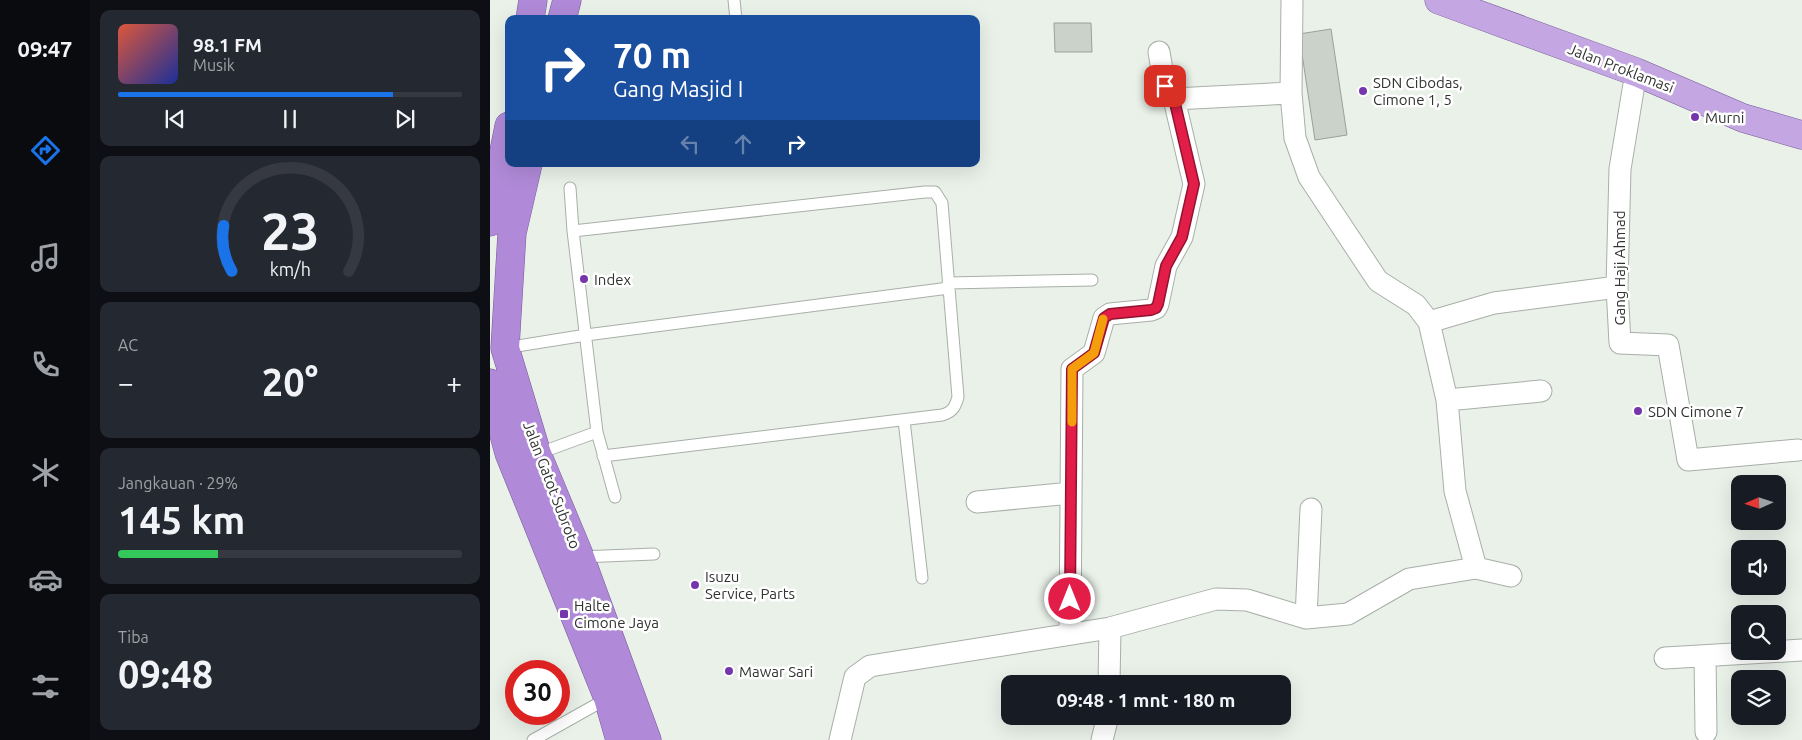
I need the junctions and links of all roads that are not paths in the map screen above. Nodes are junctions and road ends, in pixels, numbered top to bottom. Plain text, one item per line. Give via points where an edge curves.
1 (533, 0) edge
2 (567, 0) edge
3 (734, 0) edge
4 (1292, 0) edge
5 (1439, 0) edge
6 (531, 15) edge
7 (563, 15) edge
8 (736, 15) edge
9 (1159, 52) dead end
10 (1636, 72) junction
11 (1291, 93) junction
12 (1174, 99) junction
13 (1802, 135) edge
14 (505, 146) edge
15 (527, 167) edge
16 (570, 188) dead end
17 (490, 222) edge
18 (573, 231) junction
19 (1092, 280) dead end
20 (949, 285) junction
21 (1617, 287) junction
22 (1429, 322) junction
23 (586, 335) junction
24 (505, 348) junction
25 (490, 383) edge
26 (1541, 391) dead end
27 (1447, 400) junction
28 (904, 420) junction
29 (597, 432) junction
30 (1798, 450) dead end
31 (537, 454) junction
32 (603, 456) junction
33 (1071, 493) junction
34 (615, 497) dead end
35 (977, 502) dead end
36 (1311, 509) dead end
37 (654, 554) dead end
38 (580, 557) junction
39 (1476, 568) junction
40 (1511, 576) dead end
41 (922, 578) dead end
42 (1306, 618) junction
43 (1110, 628) junction
44 (1070, 634) junction
45 (1802, 650) edge
46 (1704, 656) junction
47 (1665, 658) dead end
48 (1109, 675) edge
49 (608, 698) junction
50 (1106, 725) edge
51 (1706, 732) dead end
52 (544, 737) edge
53 (533, 740) edge
54 (620, 740) edge
55 (647, 740) edge
56 (840, 740) edge
57 (1102, 740) edge

1 - 6 highway
2 - 7 highway
3 - 8 lane
4 - 11 street
5 - 10 main road, Jalan Proklamasi
9 - 12 street via 1165,86
10 - 13 main road, Jalan Proklamasi via 1743,118
10 - 21 street, Gang Haji Ahmad via 1620,169
11 - 12 street
11 - 22 street via 1295,138 1309,177 1378,281 1416,305
12 - 33 street via 1194,184 1182,237 1166,266 1156,308 1110,314 1104,318 1094,353 1072,369
14 - 17 highway
15 - 24 highway, Jalan Gatot Subroto via 512,233
16 - 18 lane
18 - 20 lane via 935,192 942,203
18 - 23 lane
19 - 20 lane
20 - 23 lane
20 - 28 lane via 958,397 955,406 942,415
21 - 22 street via 1494,303
21 - 30 street, Gang Haji Ahmad via 1620,342 1668,345 1688,460
22 - 27 street
23 - 24 lane
23 - 29 lane
24 - 31 highway, Jalan Gatot Subroto
25 - 49 highway, Jalan Gatot Subroto via 509,453
26 - 27 street
27 - 39 street via 1455,491
28 - 32 lane
28 - 41 lane
29 - 31 lane
29 - 32 lane
31 - 38 highway, Jalan Gatot Subroto
32 - 34 lane
33 - 35 street
33 - 44 street
36 - 42 street
37 - 38 lane
38 - 55 highway, Jalan Gatot Subroto
39 - 40 street
39 - 42 street via 1408,579 1348,614
42 - 43 street via 1247,600 1216,599
43 - 44 street
43 - 48 street
44 - 56 street via 870,666 855,677
45 - 46 street
46 - 47 street
46 - 51 street
49 - 52 lane
49 - 54 highway, Jalan Gatot Subroto
50 - 57 street
52 - 53 lane

